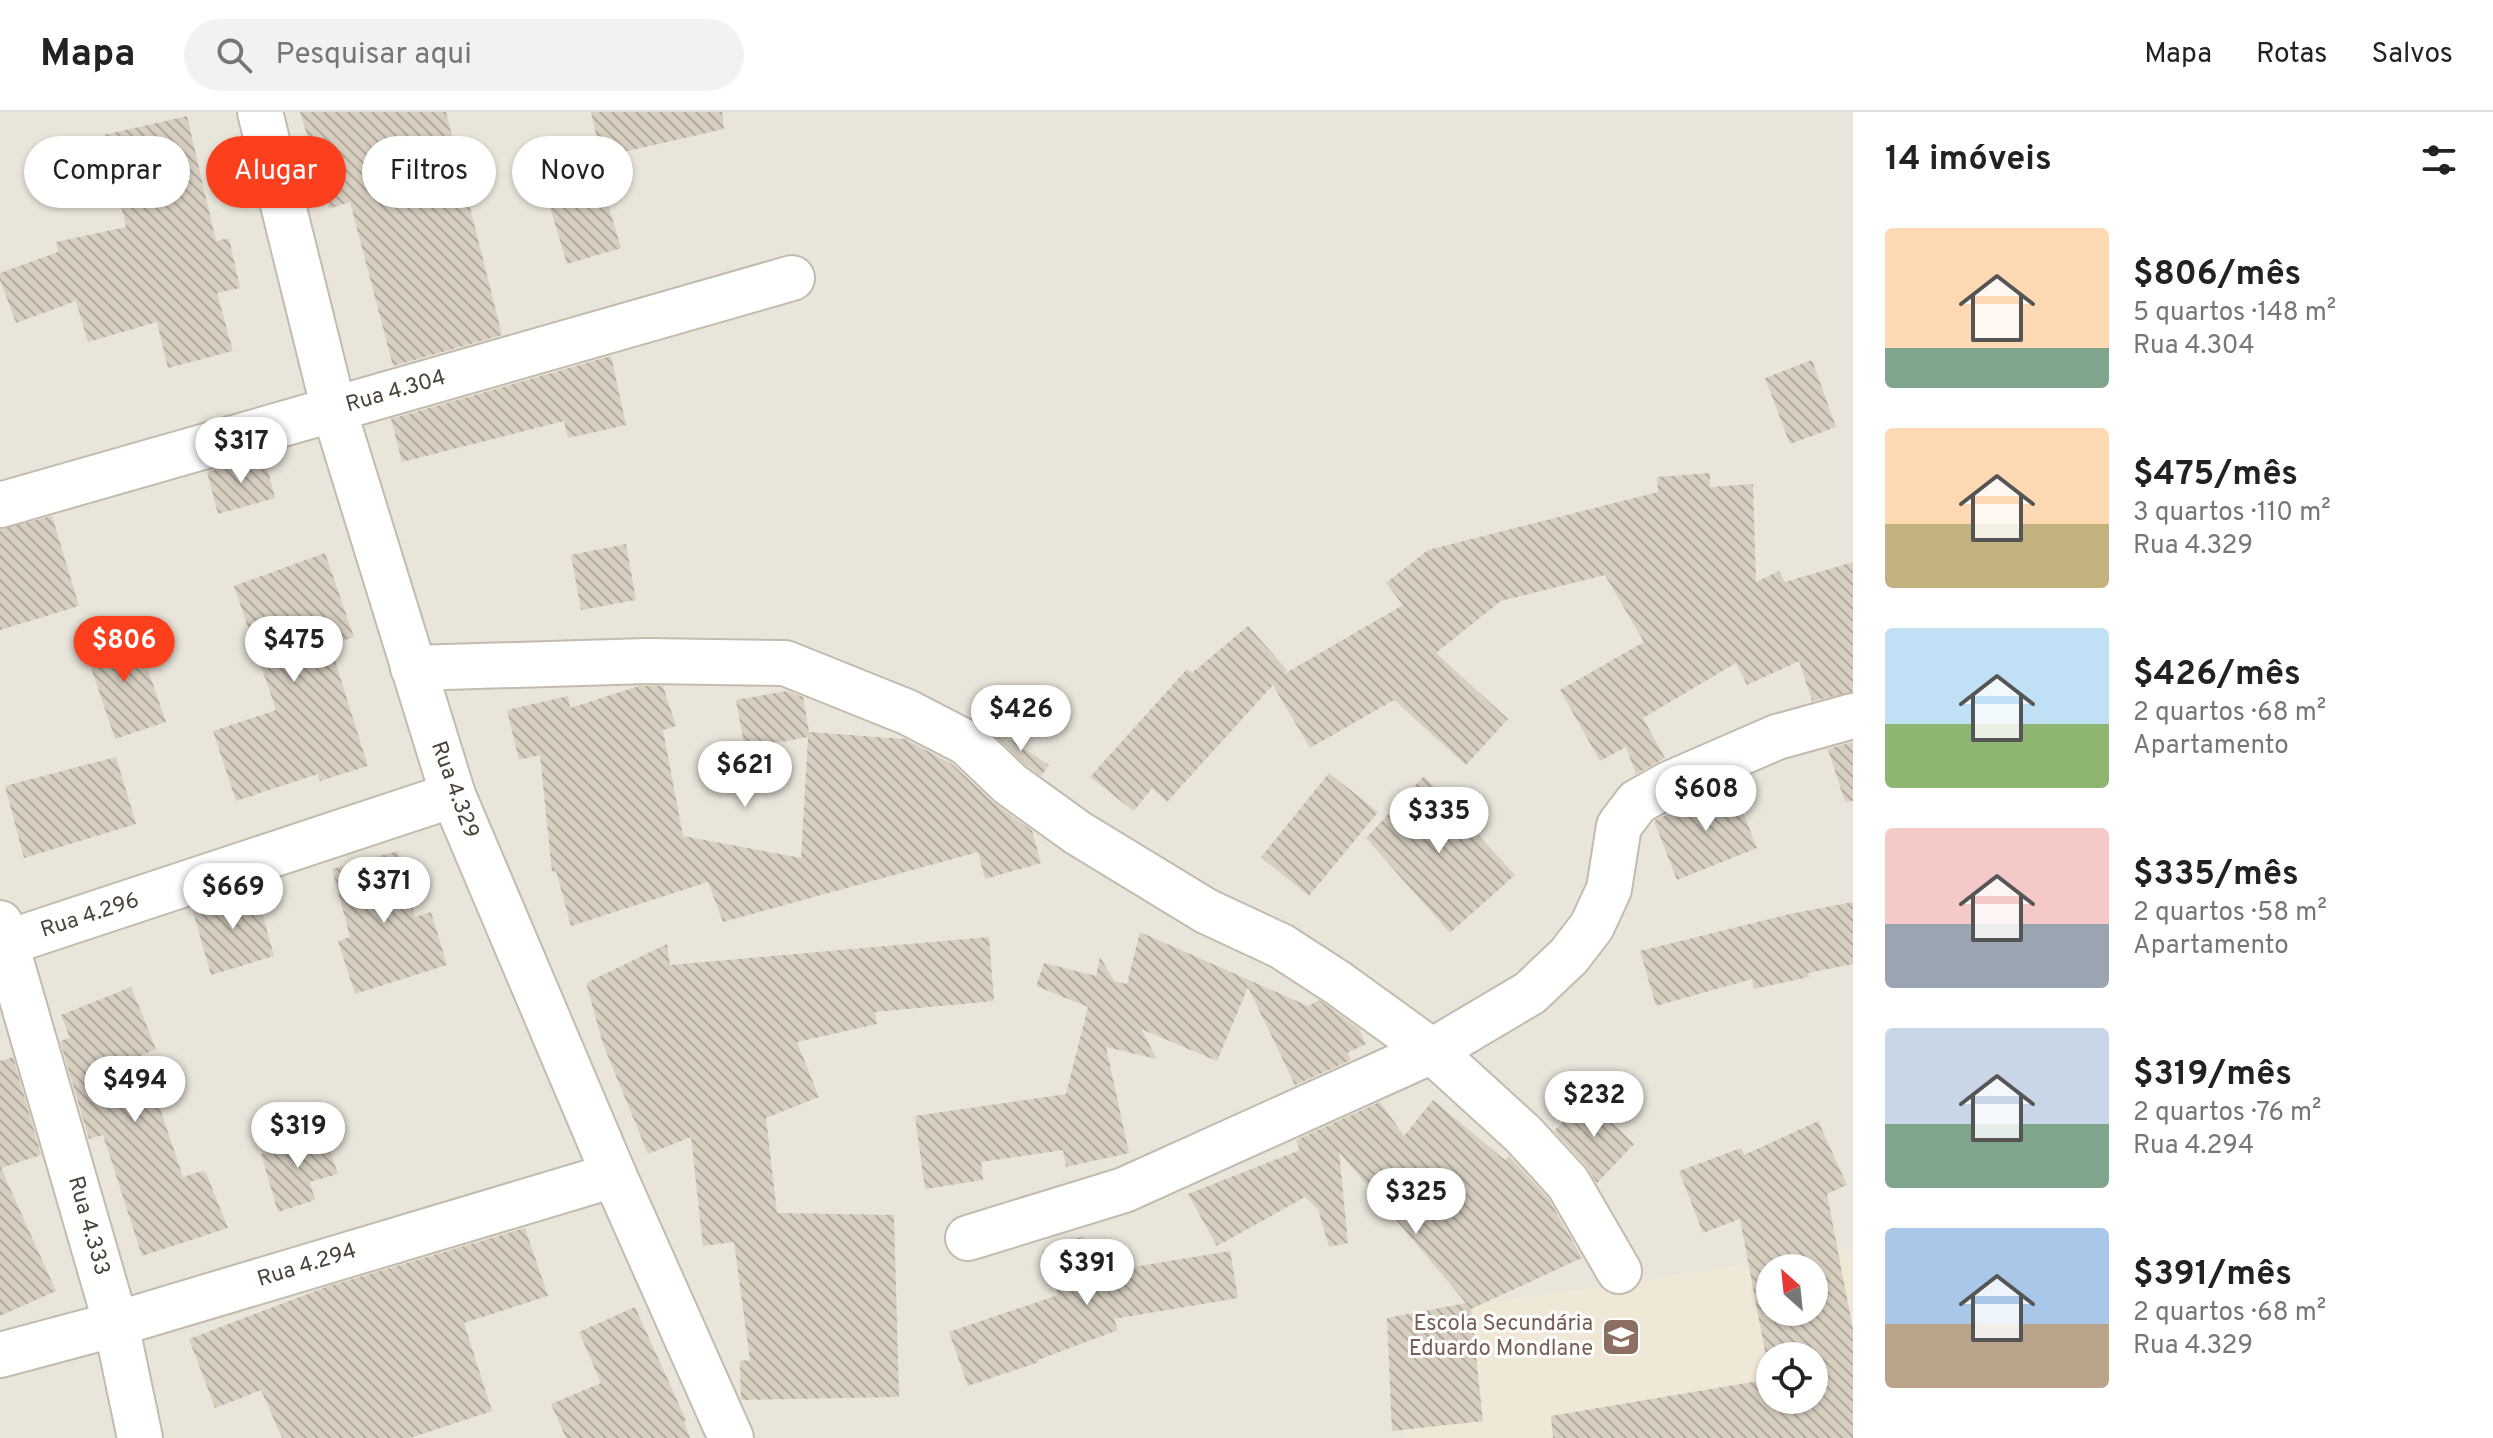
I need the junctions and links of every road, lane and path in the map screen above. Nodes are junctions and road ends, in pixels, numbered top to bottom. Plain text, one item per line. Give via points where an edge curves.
1 (260, 112) edge
2 (792, 278) dead end
3 (334, 410) junction
4 (0, 505) edge
5 (413, 668) junction
6 (1853, 716) edge
7 (453, 795) junction
8 (2, 937) edge
9 (1432, 1051) junction
10 (614, 1175) junction
11 (968, 1238) dead end
12 (1619, 1271) dead end
13 (116, 1324) junction
14 (0, 1355) edge
15 (140, 1438) edge
16 (731, 1438) edge

1 - 3 street, Rua 4.329
2 - 3 street, Rua 4.304
3 - 4 street, Rua 4.304
3 - 5 street, Rua 4.329
5 - 7 street, Rua 4.329
5 - 9 street via 785,663 907,712 967,743 1010,784 1078,833 1206,911 1281,946
6 - 9 street via 1777,737 1637,802 1619,826 1609,889 1592,926 1569,956 1530,993
7 - 8 street, Rua 4.296
7 - 10 street, Rua 4.329
8 - 13 street, Rua 4.333
9 - 11 street via 1124,1190
9 - 12 street via 1568,1183
10 - 13 street, Rua 4.294
10 - 16 street, Rua 4.329
13 - 14 street, Rua 4.294
13 - 15 street, Rua 4.333

